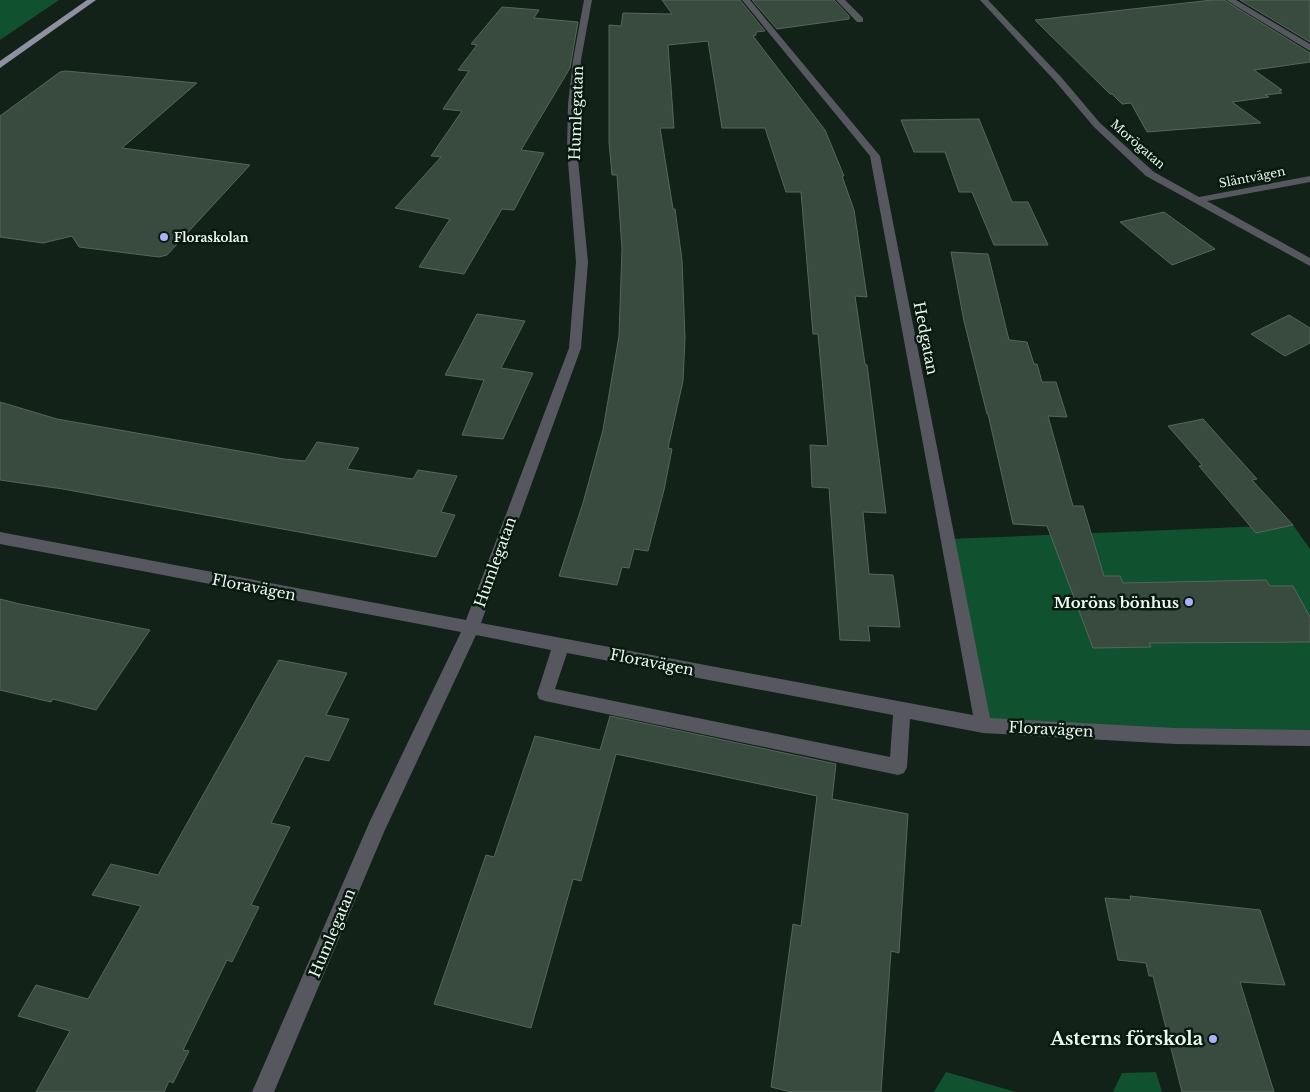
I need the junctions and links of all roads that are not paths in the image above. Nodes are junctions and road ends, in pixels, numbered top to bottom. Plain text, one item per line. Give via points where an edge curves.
1 (92, 0) edge
2 (588, 0) edge
3 (746, 0) edge
4 (840, 0) edge
5 (984, 0) edge
6 (1230, 0) edge
7 (860, 20) dead end
8 (1310, 48) edge
9 (0, 65) edge
10 (1310, 179) edge
11 (1198, 200) junction
12 (1310, 263) edge
13 (0, 538) edge
14 (471, 628) junction
15 (562, 645) junction
16 (902, 710) junction
17 (983, 724) junction
18 (1310, 738) edge
19 (263, 1092) edge

1 - 9 main road
2 - 14 street, Humlegatan via 573,104 572,149 582,262 575,348
3 - 17 street, Hedgatan via 875,156
4 - 7 street
5 - 11 street, Morögatan via 1097,125 1150,174
6 - 8 street
10 - 11 street, Släntvägen
11 - 12 street, Morögatan
13 - 14 street, Floravägen
14 - 15 street, Floravägen
14 - 19 street, Humlegatan via 377,827
15 - 16 street, Floravägen
15 - 16 street via 545,694 898,766
16 - 17 street, Floravägen
17 - 18 street, Floravägen via 1175,736

